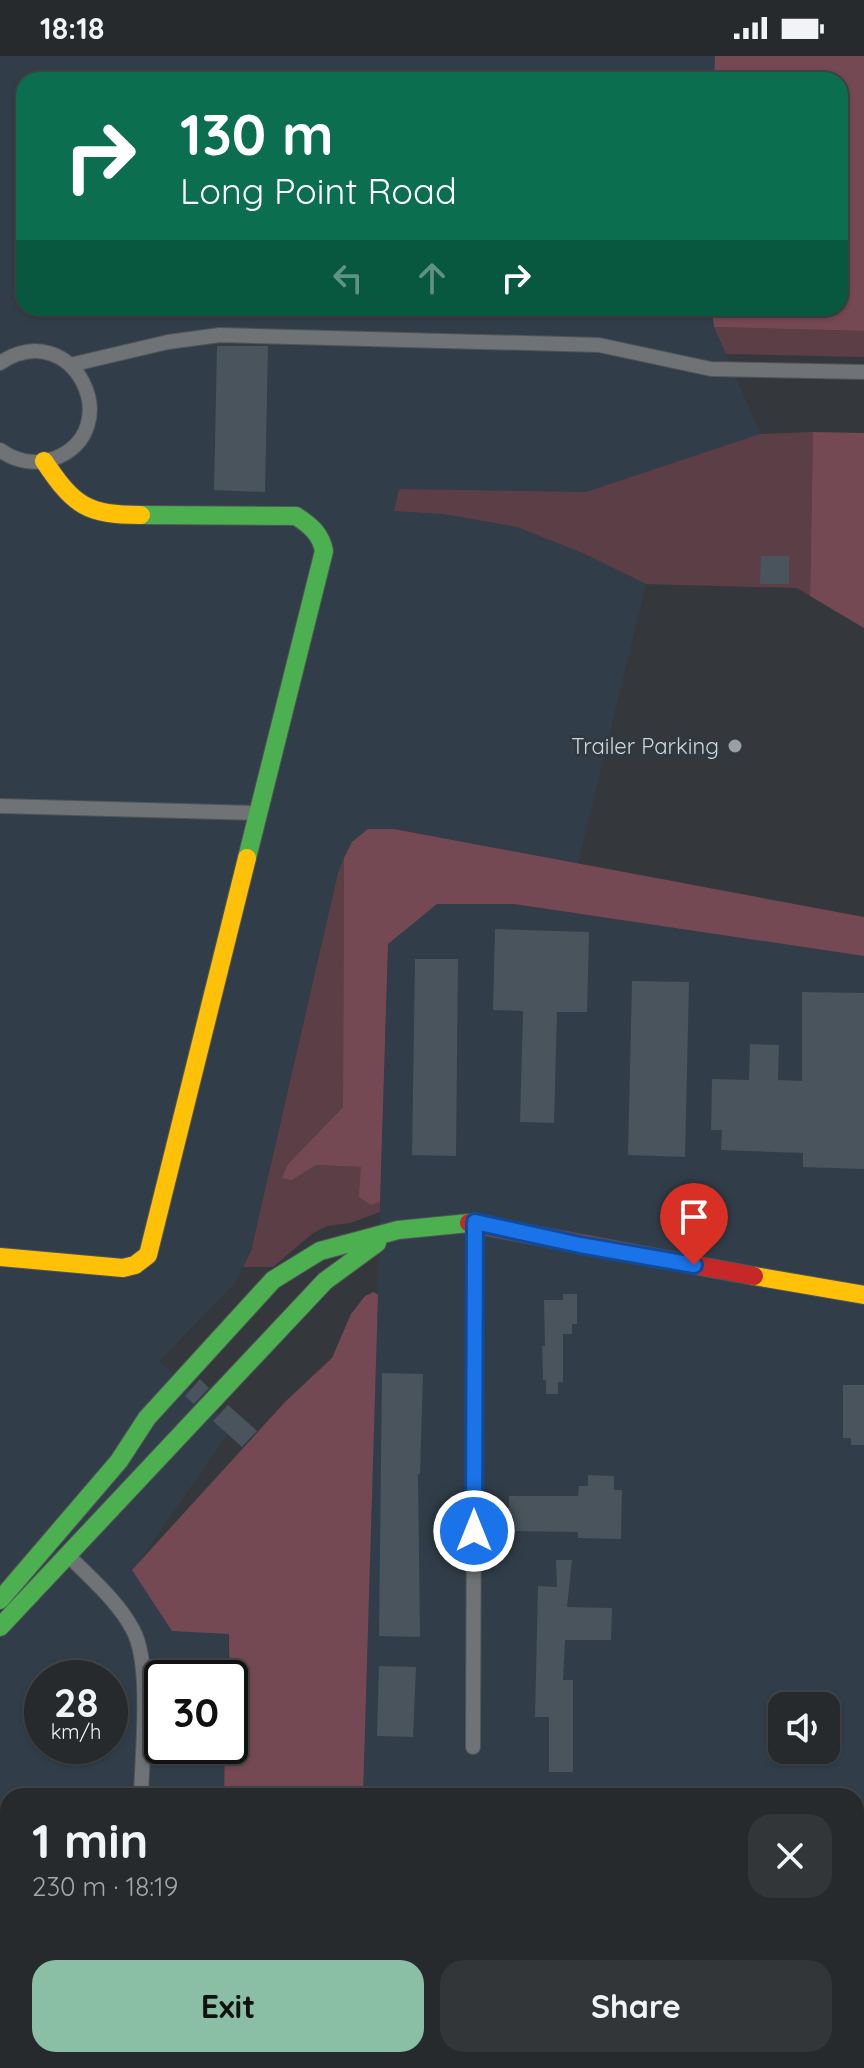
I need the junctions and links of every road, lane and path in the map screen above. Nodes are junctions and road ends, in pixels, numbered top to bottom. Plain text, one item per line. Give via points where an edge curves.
1 (0, 348) edge
2 (21, 353) junction
3 (0, 363) edge
4 (70, 365) junction
5 (864, 372) edge
6 (0, 450) edge
7 (44, 461) junction
8 (0, 806) edge
9 (259, 813) junction
10 (475, 1222) junction
11 (398, 1230) junction
12 (0, 1257) edge
13 (864, 1295) edge
14 (68, 1555) junction
15 (0, 1600) edge
16 (0, 1627) edge
17 (473, 1747) dead end
18 (141, 1788) edge

1 - 2 street
2 - 3 street
2 - 4 street via 52,354
4 - 5 street via 220,335 599,345 711,369
4 - 7 street via 87,391 87,423 70,449
6 - 7 street via 24,461
7 - 9 main road via 68,496 87,509 109,515 296,516 323,541
8 - 9 street
9 - 12 main road via 148,1255 123,1268
10 - 11 main road
10 - 13 main road
10 - 17 street
11 - 14 main road via 325,1281
11 - 15 main road via 320,1251 273,1280 147,1418 110,1472
14 - 16 main road
14 - 18 street via 135,1633 143,1671

